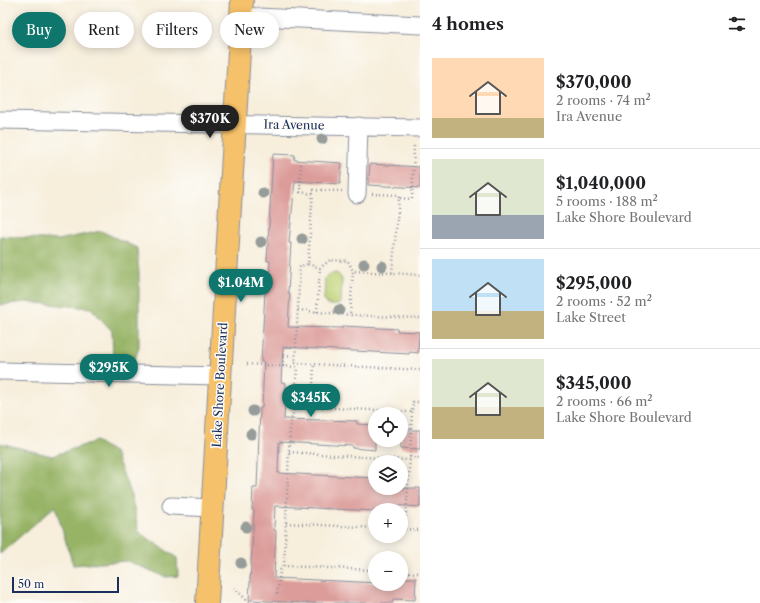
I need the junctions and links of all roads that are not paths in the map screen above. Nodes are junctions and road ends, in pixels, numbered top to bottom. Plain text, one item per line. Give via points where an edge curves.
1 (242, 8) edge
2 (420, 25) edge
3 (0, 120) edge
4 (235, 124) junction
5 (359, 126) junction
6 (420, 128) edge
7 (351, 192) road end
8 (0, 371) edge
9 (220, 376) junction
10 (171, 506) dead end
11 (213, 508) junction
12 (207, 603) edge

1 - 2 street
1 - 4 main road, Lake Shore Boulevard
3 - 4 street, Ira Avenue
4 - 5 street, Ira Avenue
4 - 9 main road, Lake Shore Boulevard
5 - 6 street, Ira Avenue
5 - 7 street
8 - 9 street
9 - 11 main road, Lake Shore Boulevard
10 - 11 street
11 - 12 main road, Lake Shore Boulevard

